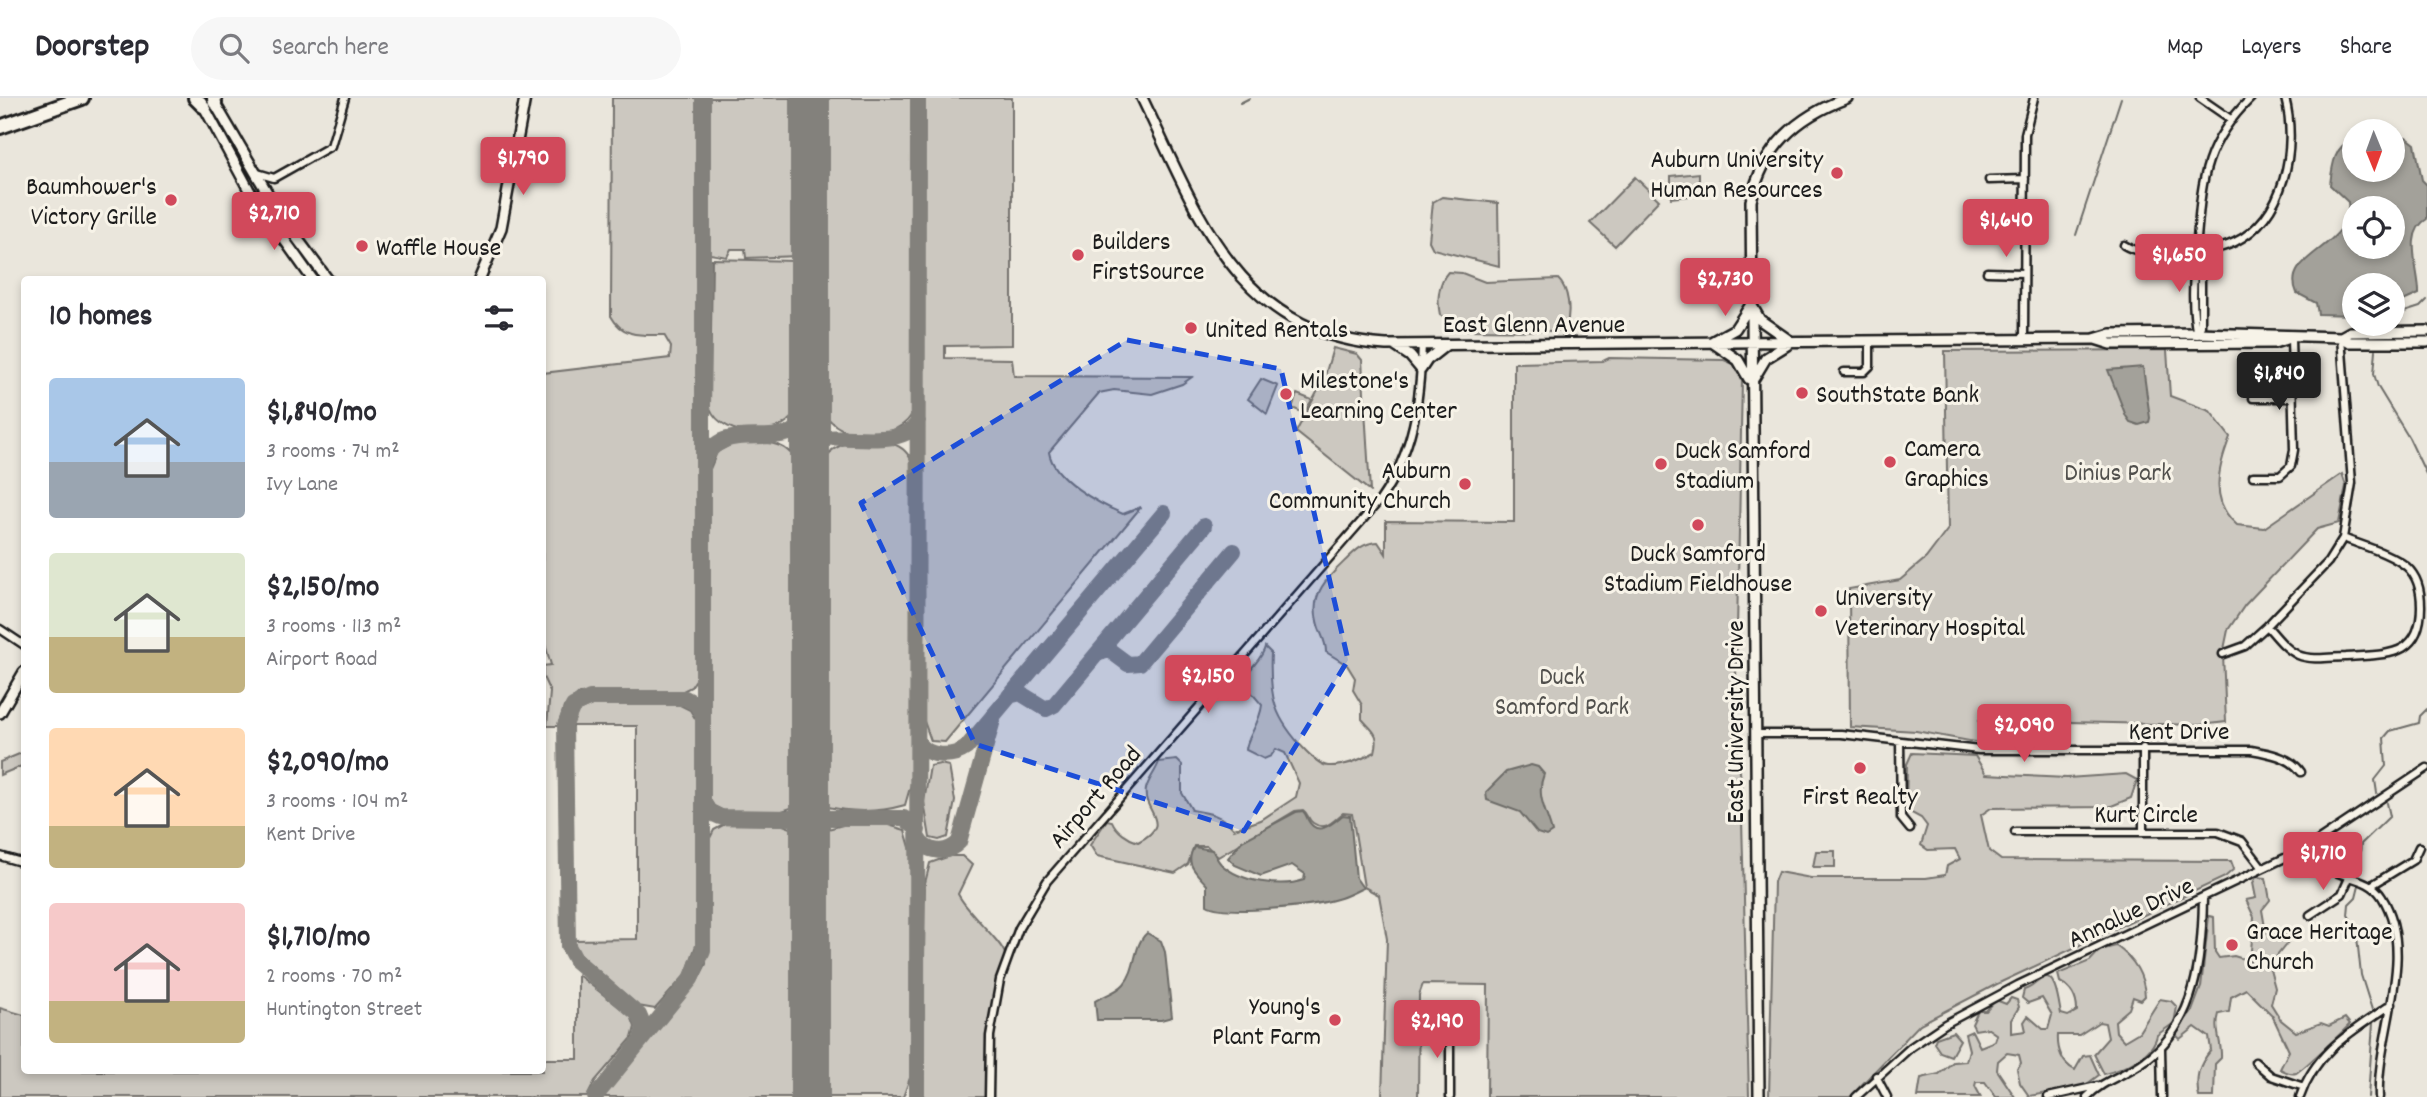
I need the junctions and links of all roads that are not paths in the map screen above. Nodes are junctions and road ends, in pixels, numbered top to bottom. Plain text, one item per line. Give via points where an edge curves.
1 (82, 98) edge
2 (345, 98) edge
3 (524, 98) edge
4 (1142, 98) edge
5 (1847, 98) edge
6 (2034, 98) edge
7 (2200, 98) edge
8 (2251, 98) edge
9 (2285, 98) edge
10 (206, 100) edge
11 (2232, 120) junction
12 (0, 127) edge
13 (251, 170) junction
14 (2025, 179) junction
15 (1989, 180) dead end
16 (2124, 245) dead end
17 (2196, 253) junction
18 (1987, 272) dead end
19 (2024, 273) junction
20 (310, 276) edge
21 (325, 276) edge
22 (481, 276) edge
23 (1751, 305) junction
24 (2427, 331) edge
25 (2197, 333) junction
26 (2341, 337) junction
27 (2291, 338) junction
28 (2094, 339) junction
29 (2024, 340) junction
30 (1712, 342) junction
31 (1752, 342) junction
32 (1792, 342) junction
33 (2427, 342) edge
34 (1870, 343) junction
35 (1422, 344) junction
36 (1447, 344) junction
37 (2197, 344) junction
38 (1392, 345) junction
39 (1421, 369) junction
40 (1844, 372) dead end
41 (1751, 385) junction
42 (2253, 398) dead end
43 (2292, 398) junction
44 (2253, 476) dead end
45 (2343, 538) junction
46 (2267, 626) junction
47 (0, 629) edge
48 (21, 643) edge
49 (2223, 654) dead end
50 (21, 677) edge
51 (0, 713) edge
52 (1756, 734) junction
53 (1900, 741) junction
54 (2143, 748) junction
55 (2427, 768) edge
56 (2301, 772) dead end
57 (1910, 829) dead end
58 (2015, 832) dead end
59 (2143, 832) junction
60 (2310, 846) junction
61 (2419, 848) dead end
62 (0, 856) edge
63 (21, 862) edge
64 (2262, 867) junction
65 (2349, 878) junction
66 (2372, 885) junction
67 (2203, 899) junction
68 (2310, 915) dead end
69 (2392, 1004) junction
70 (1450, 1023) dead end
71 (2161, 1048) junction
72 (2255, 1062) dead end
73 (1876, 1076) junction
74 (2098, 1085) junction
75 (2304, 1087) junction
76 (989, 1097) edge
77 (1450, 1097) edge
78 (1759, 1097) edge
79 (1856, 1097) edge
80 (1888, 1097) edge
81 (2048, 1097) edge
82 (2088, 1097) edge
83 (2162, 1097) edge
84 (2300, 1097) edge
85 (2379, 1097) edge

1 - 12 highway
2 - 13 street via 331,146 269,178
3 - 22 main road via 501,228
4 - 38 main road, East Glenn Avenue via 1203,225 1240,277 1277,308 1313,328 1353,341
5 - 23 main road, East University Drive via 1808,115 1789,130 1764,162 1751,201
6 - 14 street via 2025,134
7 - 11 street
8 - 11 street
9 - 17 street via 2291,145 2272,204 2246,235 2223,247
10 - 13 main road
10 - 20 main road via 249,190
11 - 17 street via 2204,171
13 - 21 main road
14 - 15 street
14 - 19 street
16 - 17 street via 2140,251
17 - 25 street via 2201,265 2201,326
18 - 19 street
19 - 29 street
23 - 30 main road via 1735,328
23 - 31 main road, East University Drive
23 - 32 main road via 1760,320
24 - 26 main road, East Glenn Avenue via 2350,332
25 - 27 main road, East Glenn Avenue via 2273,333
25 - 28 main road, East Glenn Avenue via 2111,334
25 - 37 street
26 - 27 main road, East Glenn Avenue
26 - 33 main road, East Glenn Avenue via 2350,342
26 - 45 street via 2352,483
27 - 37 main road, East Glenn Avenue via 2274,343
27 - 43 street
28 - 29 main road, East Glenn Avenue
28 - 37 main road, East Glenn Avenue via 2111,344
29 - 34 main road, East Glenn Avenue
30 - 31 main road, East Glenn Avenue
30 - 36 main road, East Glenn Avenue
30 - 41 main road via 1744,367
31 - 32 main road, East Glenn Avenue
31 - 41 main road, East University Drive
32 - 34 main road, East Glenn Avenue
32 - 41 main road via 1766,358
34 - 40 street via 1870,366 1864,372
35 - 36 main road, East Glenn Avenue
35 - 38 main road, East Glenn Avenue
35 - 39 street, Airport Road
36 - 39 main road
38 - 39 main road
39 - 76 street, Airport Road via 1410,445 1380,500 1077,843 1028,910 1008,954 993,1008
41 - 52 main road, East University Drive
42 - 43 street
43 - 44 street via 2291,466 2280,476
45 - 46 street via 2328,562
45 - 46 street via 2406,566 2415,576 2421,614 2414,639 2386,654 2303,657 2286,647
46 - 49 street via 2239,650
47 - 48 street
50 - 51 main road
52 - 53 street, Kent Drive via 1841,734
52 - 78 main road, East University Drive
53 - 54 street, Kent Drive via 1979,750
53 - 57 street via 1901,818
54 - 56 street, Kent Drive via 2251,750 2295,764
54 - 59 street
55 - 60 street, Annalue Drive
58 - 59 street, Kurt Circle
59 - 64 street, Kurt Circle via 2229,834 2247,845
60 - 64 street, Annalue Drive
60 - 65 street via 2329,869
61 - 66 street via 2413,860
62 - 63 street
64 - 67 street, Annalue Drive
65 - 66 street
65 - 68 street via 2342,894
66 - 69 street via 2382,896 2395,928
67 - 71 street via 2198,976
67 - 73 street, Annalue Drive via 1981,1003 1911,1047
69 - 75 street via 2328,1049
69 - 85 street via 2378,1077
70 - 77 street
71 - 74 street via 2146,1061
71 - 83 street
72 - 75 street via 2271,1076
73 - 79 street, Annalue Drive
73 - 80 street
74 - 81 street
74 - 82 street
75 - 84 street

